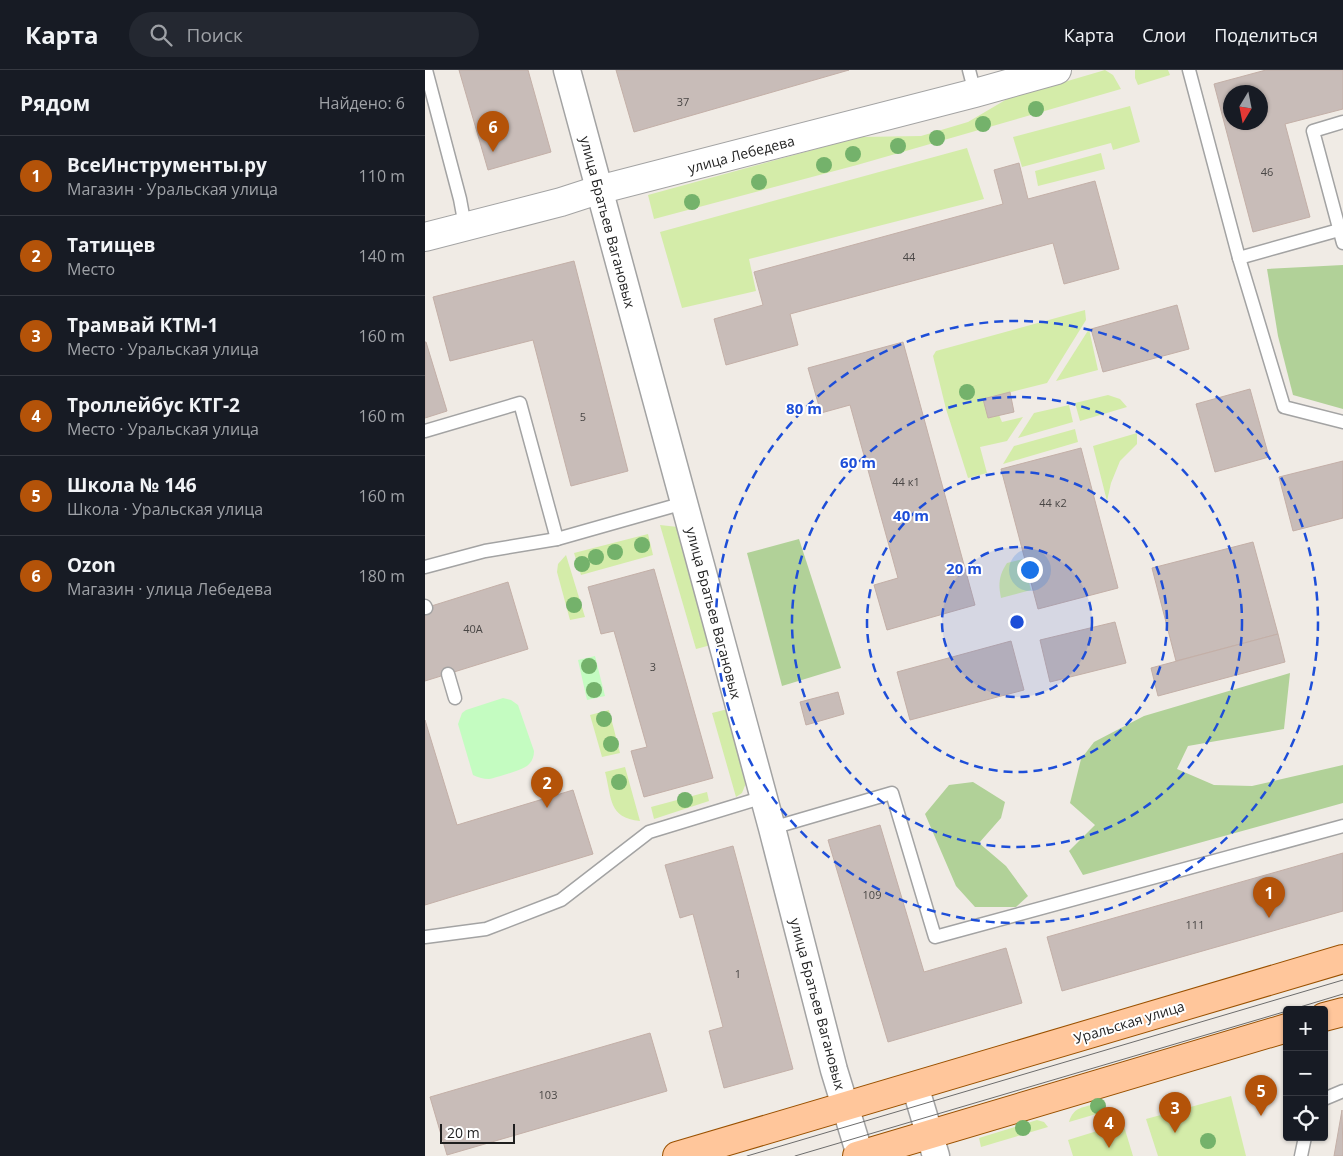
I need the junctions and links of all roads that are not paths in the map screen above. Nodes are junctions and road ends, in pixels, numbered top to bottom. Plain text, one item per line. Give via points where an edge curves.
1 (567, 70) edge
2 (1055, 70) edge
3 (1189, 70) edge
4 (427, 78) edge
5 (972, 81) edge
6 (1343, 122) edge
7 (599, 190) junction
8 (465, 226) junction
9 (1339, 230) junction
10 (425, 237) edge
11 (1343, 243) edge
12 (1239, 258) junction
13 (1343, 422) edge
14 (425, 431) edge
15 (684, 503) junction
16 (557, 539) junction
17 (425, 567) edge
18 (447, 674) dead end
19 (455, 698) dead end
20 (764, 798) junction
21 (1343, 826) edge
22 (772, 828) junction
23 (425, 937) edge
24 (1343, 958) edge
25 (1343, 1012) edge
26 (1328, 1016) edge
27 (1283, 1029) edge
28 (915, 1086) junction
29 (1343, 1091) edge
30 (1328, 1097) edge
31 (845, 1106) junction
32 (1304, 1141) edge
33 (933, 1146) edge
34 (677, 1156) edge
35 (859, 1156) edge
36 (1301, 1156) edge

1 - 7 street, улица Братьев Вагановых
2 - 5 street, улица Лебедева
3 - 12 lane
4 - 8 lane
5 - 7 street, улица Лебедева
6 - 9 lane via 1313,131
7 - 8 street, улица Лебедева
7 - 15 street, улица Братьев Вагановых
8 - 10 street, улица Лебедева
9 - 11 lane
9 - 12 lane
12 - 13 lane via 1284,407
14 - 16 lane via 520,403
15 - 16 lane
15 - 20 street, улица Братьев Вагановых
16 - 17 lane via 485,551
18 - 19 lane
20 - 22 street, улица Братьев Вагановых
20 - 23 lane via 649,832 561,900 486,929
21 - 22 lane via 935,937 891,793
22 - 31 street, улица Братьев Вагановых
24 - 28 main road, Уральская улица
25 - 26 main road
27 - 33 main road
28 - 31 main road, Уральская улица
28 - 33 street
29 - 30 lane
31 - 34 main road, Уральская улица
31 - 35 street, улица Братьев Вагановых
32 - 36 lane
33 - 35 main road

